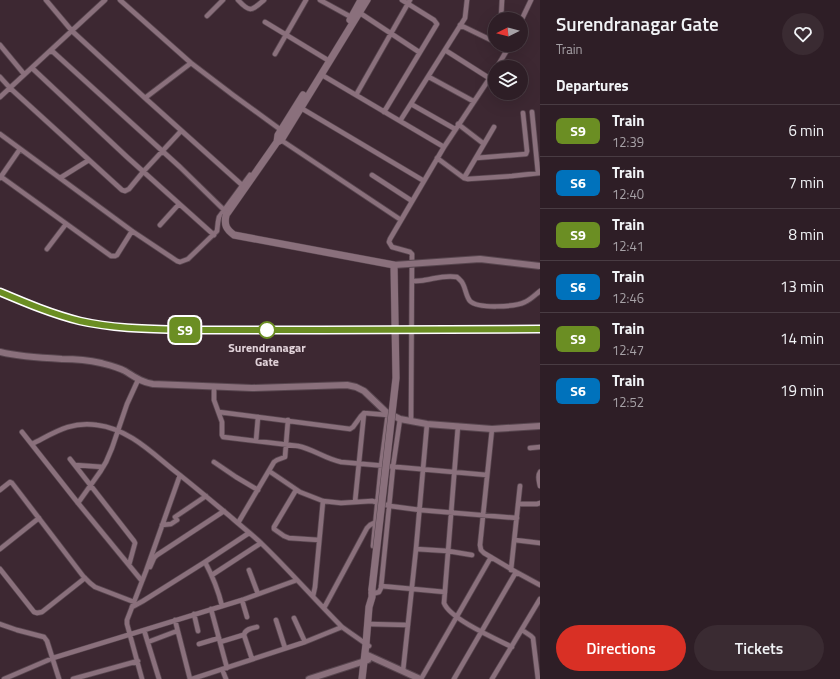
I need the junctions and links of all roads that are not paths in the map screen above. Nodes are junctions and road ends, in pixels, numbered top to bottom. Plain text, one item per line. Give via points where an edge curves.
1 (46, 0) edge
2 (105, 0) edge
3 (120, 0) edge
4 (223, 0) edge
5 (238, 0) edge
6 (264, 0) edge
7 (306, 0) edge
8 (320, 0) edge
9 (361, 0) edge
10 (367, 0) edge
11 (402, 0) edge
12 (467, 0) edge
13 (502, 0) edge
14 (530, 0) edge
15 (409, 2) edge
16 (501, 12) edge
17 (525, 12) edge
18 (360, 13) junction
19 (206, 16) dead end
20 (351, 17) junction
21 (265, 22) dead end
22 (460, 25) junction
23 (72, 31) junction
24 (392, 34) junction
25 (286, 35) junction
26 (488, 39) edge
27 (0, 46) edge
28 (51, 50) junction
29 (445, 50) junction
30 (419, 52) junction
31 (274, 54) dead end
32 (326, 59) junction
33 (191, 63) junction
34 (32, 68) junction
35 (24, 74) junction
36 (322, 75) junction
37 (0, 77) edge
38 (429, 77) junction
39 (488, 77) edge
40 (488, 79) edge
41 (10, 88) junction
42 (356, 95) junction
43 (0, 97) edge
44 (145, 98) junction
45 (473, 101) junction
46 (411, 104) junction
47 (301, 108) junction
48 (384, 112) junction
49 (532, 112) dead end
50 (523, 113) dead end
51 (400, 121) junction
52 (458, 124) junction
53 (494, 128) dead end
54 (455, 129) junction
55 (540, 129) edge
56 (282, 130) junction
57 (533, 130) junction
58 (181, 131) junction
59 (0, 134) edge
60 (279, 140) junction
61 (484, 144) junction
62 (444, 147) junction
63 (20, 149) junction
64 (162, 151) junction
65 (538, 156) edge
66 (437, 158) junction
67 (476, 158) junction
68 (89, 160) junction
69 (143, 172) junction
70 (539, 173) edge
71 (372, 175) dead end
72 (0, 177) edge
73 (60, 178) junction
74 (464, 178) junction
75 (424, 181) junction
76 (242, 185) junction
77 (412, 201) junction
78 (178, 204) junction
79 (225, 213) junction
80 (401, 220) junction
81 (66, 224) junction
82 (160, 225) dead end
83 (132, 231) junction
84 (214, 235) junction
85 (47, 249) dead end
86 (394, 265) junction
87 (540, 266) edge
88 (412, 281) junction
89 (540, 291) edge
90 (0, 352) edge
91 (138, 380) junction
92 (214, 386) junction
93 (219, 412) junction
94 (364, 413) junction
95 (388, 414) junction
96 (258, 417) junction
97 (400, 419) junction
98 (288, 420) junction
99 (411, 421) junction
100 (427, 424) junction
101 (458, 426) junction
102 (540, 426) edge
103 (492, 429) junction
104 (118, 430) junction
105 (22, 432) dead end
106 (256, 441) junction
107 (32, 444) junction
108 (286, 444) junction
109 (540, 447) edge
110 (530, 448) dead end
111 (70, 459) dead end
112 (214, 462) dead end
113 (359, 464) junction
114 (75, 465) junction
115 (381, 466) junction
116 (103, 467) junction
117 (393, 467) junction
118 (423, 470) junction
119 (269, 471) junction
120 (540, 472) edge
121 (454, 473) junction
122 (180, 475) junction
123 (488, 475) junction
124 (90, 485) junction
125 (520, 486) dead end
126 (540, 486) edge
127 (0, 490) edge
128 (258, 490) junction
129 (296, 490) junction
130 (206, 496) junction
131 (322, 501) junction
132 (355, 502) junction
133 (540, 502) edge
134 (78, 503) junction
135 (378, 503) junction
136 (518, 504) junction
137 (390, 506) junction
138 (420, 510) junction
139 (224, 511) junction
140 (451, 512) junction
141 (484, 515) junction
142 (39, 518) junction
143 (517, 518) junction
144 (376, 522) junction
145 (238, 523) junction
146 (162, 524) junction
147 (249, 532) junction
148 (319, 540) junction
149 (514, 540) junction
150 (261, 543) junction
151 (540, 543) edge
152 (0, 549) edge
153 (416, 549) junction
154 (448, 551) junction
155 (472, 555) dead end
156 (491, 557) junction
157 (205, 562) junction
158 (129, 565) junction
159 (150, 568) dead end
160 (0, 569) edge
161 (249, 570) dead end
162 (514, 571) junction
163 (212, 575) junction
164 (85, 578) junction
165 (298, 580) junction
166 (142, 581) junction
167 (540, 585) edge
168 (381, 586) junction
169 (412, 589) junction
170 (445, 592) junction
171 (372, 593) junction
172 (258, 594) junction
173 (313, 596) junction
174 (540, 599) edge
175 (242, 600) junction
176 (133, 604) junction
177 (222, 606) junction
178 (324, 608) junction
179 (211, 609) junction
180 (194, 614) junction
181 (247, 617) dead end
182 (456, 617) junction
183 (294, 618) dead end
184 (175, 620) junction
185 (276, 620) dead end
186 (0, 624) edge
187 (370, 624) junction
188 (408, 625) junction
189 (257, 627) dead end
190 (342, 627) junction
191 (144, 630) junction
192 (522, 630) junction
193 (177, 631) junction
194 (198, 631) dead end
195 (482, 632) junction
196 (130, 635) junction
197 (244, 635) junction
198 (219, 640) junction
199 (148, 642) junction
200 (305, 642) junction
201 (199, 644) dead end
202 (368, 645) junction
203 (540, 646) edge
204 (512, 647) junction
205 (534, 647) junction
206 (285, 648) junction
207 (53, 658) junction
208 (366, 658) junction
209 (252, 659) junction
210 (138, 661) junction
211 (225, 668) junction
212 (403, 671) junction
213 (410, 677) edge
214 (4, 679) edge
215 (59, 679) edge
216 (73, 679) edge
217 (142, 679) edge
218 (159, 679) edge
219 (191, 679) edge
220 (226, 679) edge
221 (309, 679) edge
222 (362, 679) edge
223 (366, 679) edge
224 (421, 679) edge
225 (454, 679) edge
226 (492, 679) edge
227 (537, 679) edge

1 - 23 street
2 - 23 street
3 - 33 street
4 - 19 street
5 - 6 street via 249,10
7 - 25 street
8 - 20 street
9 - 20 main road
10 - 18 main road
11 - 15 street
12 - 22 street via 465,18
13 - 16 street
14 - 17 street
15 - 24 street
15 - 30 street via 437,24
18 - 24 street
18 - 36 main road
20 - 32 main road
21 - 25 street
22 - 26 street
22 - 29 street
23 - 28 street
23 - 44 street
24 - 30 street
24 - 42 street
25 - 31 street
25 - 32 street
27 - 35 street
28 - 34 street
28 - 64 street
29 - 38 street
29 - 39 street
30 - 48 street
32 - 56 main road
33 - 44 street
33 - 56 street
34 - 35 street
34 - 69 street
35 - 41 street
36 - 42 street
36 - 47 main road
37 - 41 street
38 - 45 street
38 - 46 street
40 - 45 street
41 - 43 street
41 - 68 street
42 - 48 street
44 - 58 street
45 - 52 street
46 - 51 street
46 - 54 street
47 - 60 main road
47 - 75 street
48 - 51 street
49 - 57 street
50 - 67 street via 526,154
51 - 62 street
52 - 54 street
52 - 61 street
53 - 61 street
54 - 62 street
55 - 57 street
56 - 60 main road via 278,135
57 - 65 street
58 - 64 street
58 - 76 street
59 - 63 street
60 - 76 street
60 - 79 main road
60 - 80 street
61 - 67 street
62 - 66 street
63 - 72 street
63 - 73 street
64 - 69 street
64 - 79 street
65 - 70 street
66 - 74 street
66 - 75 street
67 - 74 street
68 - 69 street via 125,191
68 - 73 street
69 - 78 street
70 - 74 street
71 - 77 street
72 - 81 street
73 - 83 street
75 - 77 street
76 - 79 street
77 - 80 street
78 - 82 street
78 - 84 street
79 - 84 street via 219,217
79 - 86 main road, bridge via 228,231 234,235
80 - 88 street via 389,242 394,248 412,254
81 - 83 street via 113,256
81 - 85 street
83 - 84 street via 180,262 188,259
86 - 87 street, bridge via 480,260
86 - 171 main road, bridge via 396,378
88 - 89 street via 444,276 457,277 463,283 467,297 472,303 480,306 515,306
88 - 99 street
90 - 91 street via 101,363 124,371
91 - 92 street via 153,384
91 - 104 street
92 - 93 street via 214,400
92 - 95 street via 252,388 347,385 364,391
93 - 96 street
93 - 106 street via 223,437
94 - 95 street
94 - 98 street via 350,429
94 - 113 street
95 - 97 street
95 - 115 street
96 - 98 street
96 - 106 street
97 - 99 street
97 - 117 street
98 - 108 street
99 - 100 street
100 - 101 street
100 - 118 street
101 - 103 street
101 - 121 street
102 - 103 street
103 - 123 street
104 - 107 street via 76,424
104 - 116 street
104 - 122 street via 138,442
105 - 107 street
106 - 108 street
107 - 134 street
108 - 113 street via 307,448 334,461
108 - 119 street via 285,457 275,460
109 - 110 street
111 - 114 street
112 - 128 street
113 - 115 street
113 - 132 street
114 - 116 street
114 - 124 street
115 - 117 street
115 - 135 street
116 - 124 street
117 - 118 street
117 - 137 street
118 - 121 street
118 - 138 street
119 - 128 street
119 - 129 street
120 - 126 street
121 - 123 street
121 - 140 street
122 - 130 street
122 - 146 street
123 - 141 street
124 - 134 street
124 - 158 street via 135,543
125 - 136 street
127 - 142 street via 12,483
128 - 145 street
129 - 131 street
129 - 148 street via 274,529 289,538
130 - 139 street
130 - 146 street via 171,524
131 - 132 street
131 - 148 street
132 - 135 street
133 - 136 street
134 - 158 street
135 - 137 street
135 - 144 street
136 - 143 street
137 - 138 street
137 - 168 street
138 - 140 street
138 - 153 street
139 - 145 street
139 - 159 street via 154,558
140 - 141 street
140 - 154 street
141 - 143 street
141 - 156 street via 480,545 481,550
142 - 152 street
142 - 164 street
143 - 149 street
144 - 171 street via 370,585
144 - 178 street via 367,528
145 - 147 street
146 - 166 street
147 - 150 street
147 - 157 street
148 - 173 street
149 - 151 street
149 - 162 street
150 - 163 street
150 - 165 street
153 - 154 street
153 - 169 street
154 - 155 street
154 - 170 street
156 - 162 street
156 - 182 street
157 - 163 street
157 - 176 street via 143,601
158 - 166 street
160 - 164 street via 37,613 42,612
161 - 172 street
162 - 167 street
162 - 195 street
163 - 177 street
164 - 176 street via 95,587
165 - 172 street
165 - 173 street
166 - 176 street
168 - 169 street
168 - 171 street via 379,592
169 - 170 street
169 - 188 street
170 - 182 street via 444,603
171 - 187 main road
172 - 175 street
173 - 178 street
174 - 192 street
175 - 177 street
175 - 181 street
176 - 196 street via 127,620
177 - 179 street
178 - 190 street
179 - 180 street
179 - 198 street
180 - 184 street
180 - 194 street
182 - 195 street
182 - 224 street
183 - 200 street
184 - 191 street
184 - 193 street
185 - 206 street
186 - 207 street via 44,637
187 - 188 street
187 - 202 main road
188 - 212 street
189 - 197 street via 246,630
190 - 200 street
190 - 202 street
191 - 196 street
191 - 199 street
192 - 204 street
192 - 205 street via 533,638
193 - 199 street
193 - 219 street
195 - 204 street
195 - 225 street
196 - 207 street
196 - 210 street
197 - 198 street
197 - 209 street
198 - 201 street
198 - 211 street
199 - 218 street
200 - 206 street
202 - 208 main road
203 - 205 street
204 - 226 street
205 - 227 street
206 - 209 street
207 - 214 street
207 - 215 street
208 - 212 street
208 - 221 street
208 - 222 main road
208 - 223 main road
209 - 211 street
210 - 216 street
210 - 217 street
211 - 219 street
211 - 220 street
212 - 213 street
213 - 224 street

